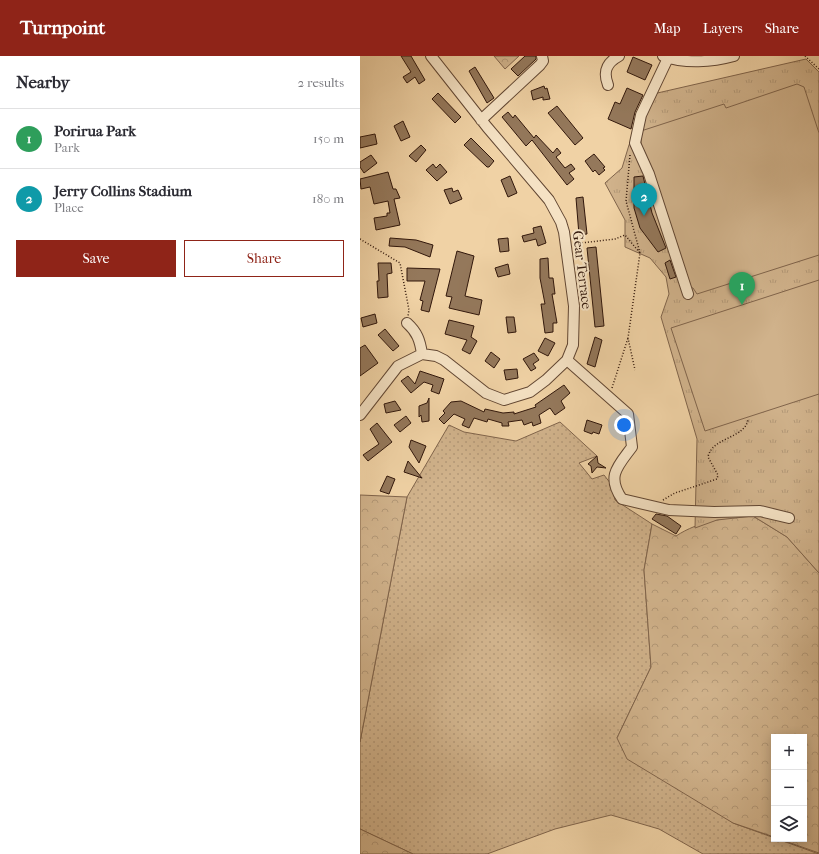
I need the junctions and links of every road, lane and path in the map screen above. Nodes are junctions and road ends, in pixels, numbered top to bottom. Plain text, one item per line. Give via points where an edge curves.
1 (431, 56) edge
2 (542, 56) edge
3 (619, 56) edge
4 (734, 56) edge
5 (805, 56) edge
6 (665, 57) edge
7 (819, 69) edge
8 (608, 85) dead end
9 (481, 120) junction
10 (635, 143) junction
11 (360, 239) edge
12 (566, 244) junction
13 (640, 253) junction
14 (688, 294) dead end
15 (407, 323) joint
16 (628, 338) junction
17 (422, 354) junction
18 (567, 360) junction
19 (635, 370) dead end
20 (609, 398) junction
21 (360, 415) edge
22 (748, 420) dead end
23 (652, 506) junction
24 (789, 518) dead end

1 - 9 street, Gear Terrace
2 - 9 street via 543,61 540,65
3 - 8 street via 607,66 604,74
4 - 6 street via 716,61
5 - 7 path
6 - 10 street via 641,115
9 - 12 street, Gear Terrace via 549,200 562,222
10 - 13 path via 631,150 626,201
10 - 14 street via 649,174
11 - 15 path via 400,263 409,310
12 - 13 path via 614,239 625,235
12 - 18 street, Gear Terrace via 574,306 573,345
13 - 16 path
15 - 17 street via 420,339
16 - 19 path
16 - 20 path
17 - 18 street, Gear Terrace via 444,360 486,393 504,400 530,392
17 - 21 street via 398,366
18 - 20 street
20 - 23 street via 628,414 631,431 632,447 615,470 618,492 622,499
22 - 23 path via 740,431 709,451 708,457 716,470 717,479 674,493
23 - 24 street via 688,511 760,511

